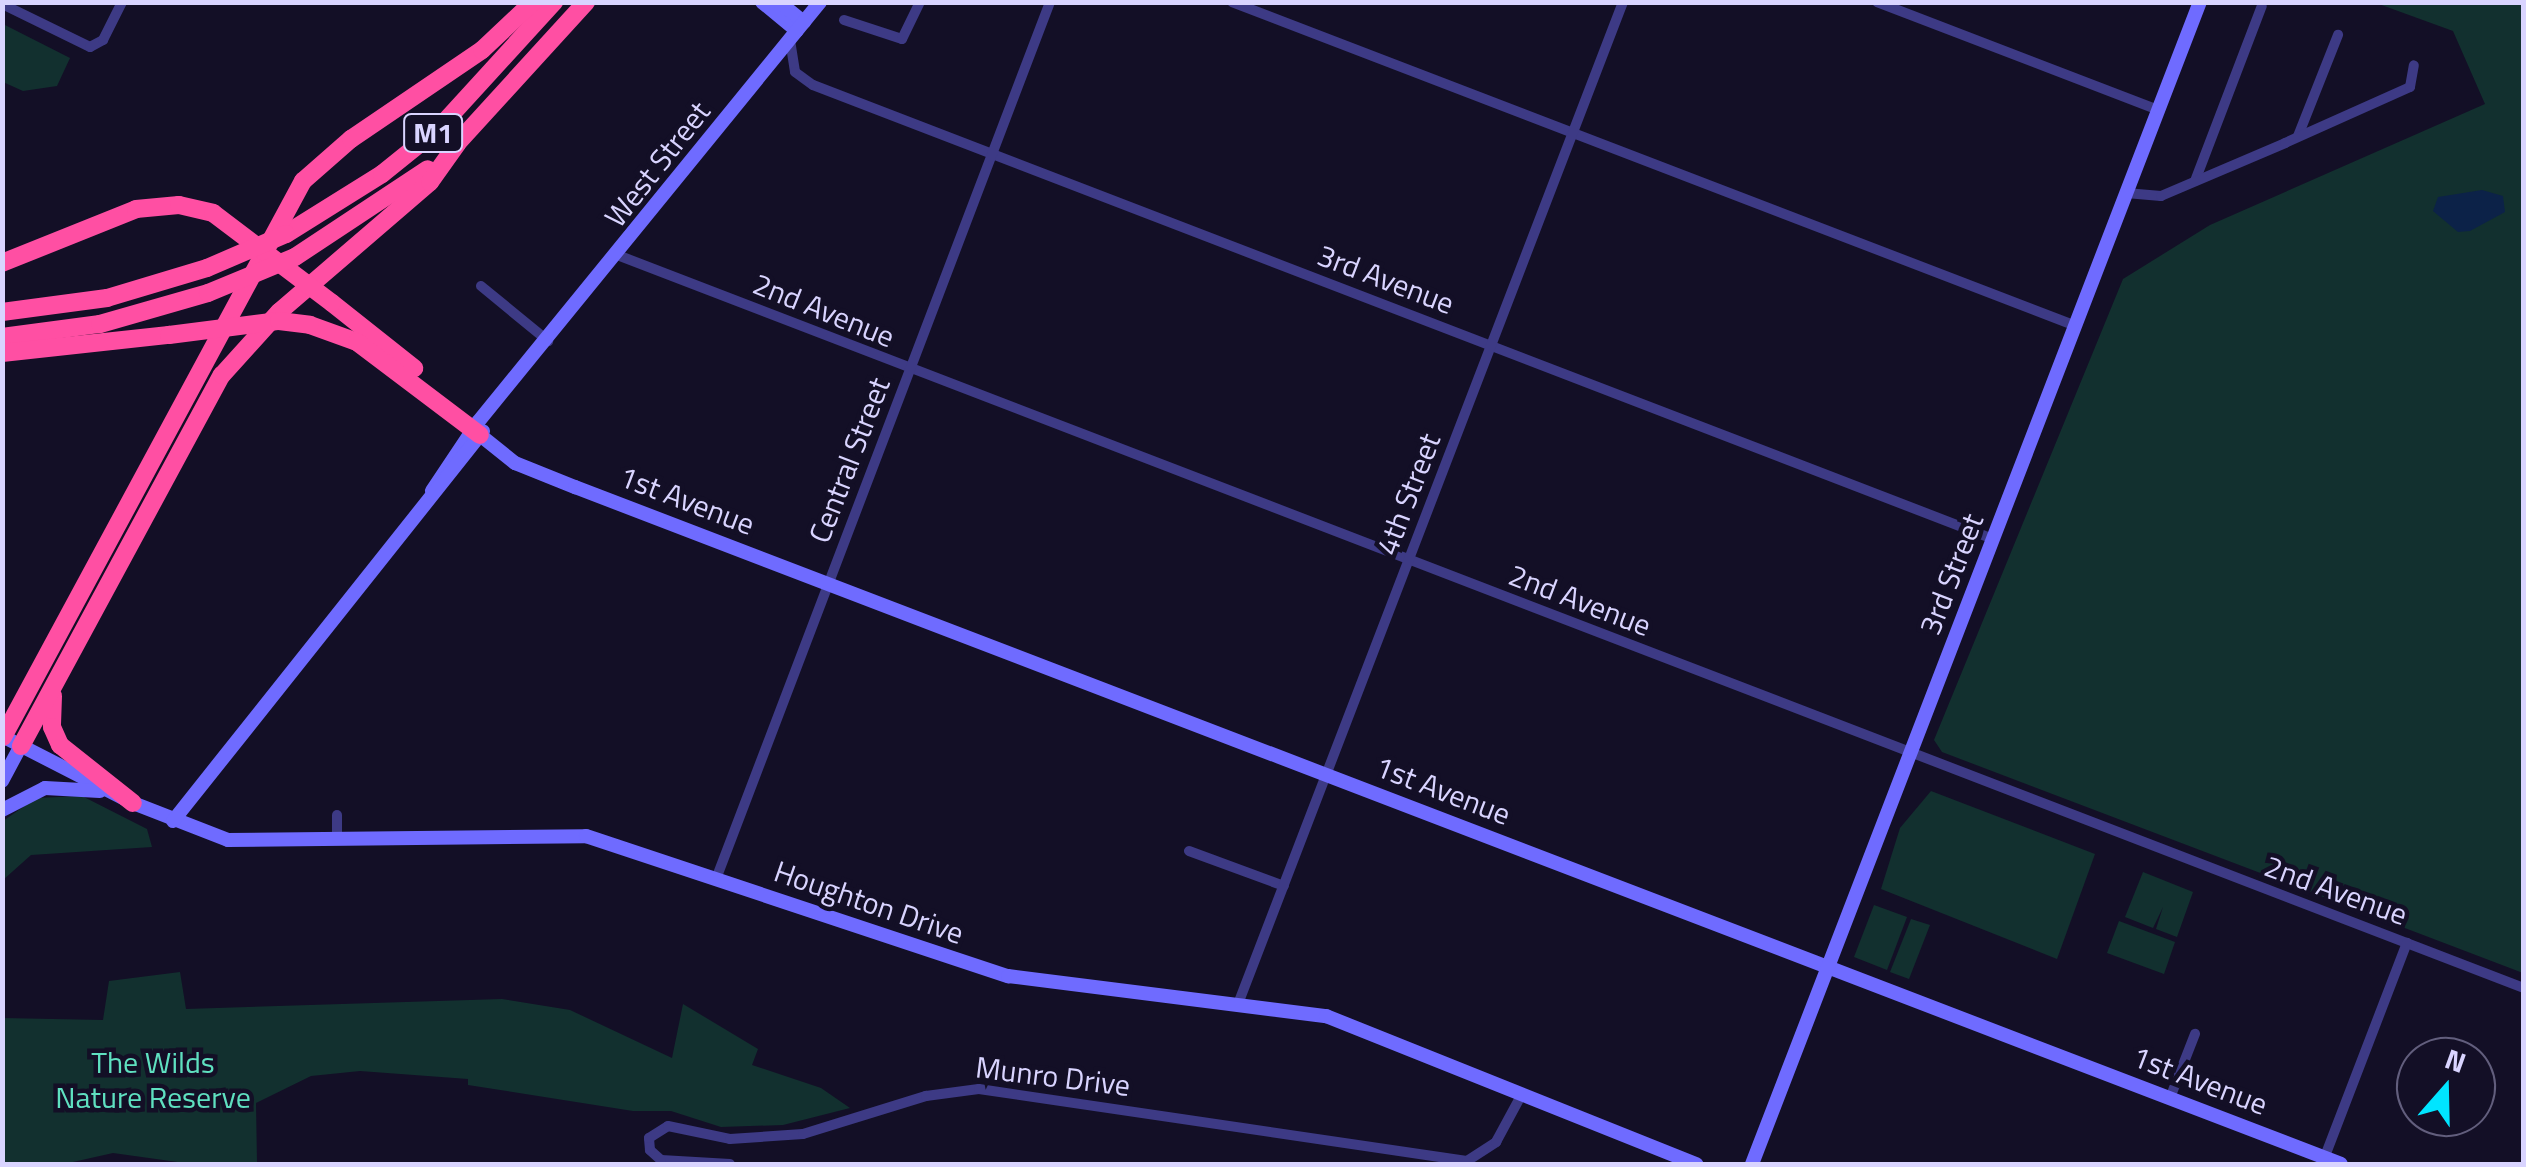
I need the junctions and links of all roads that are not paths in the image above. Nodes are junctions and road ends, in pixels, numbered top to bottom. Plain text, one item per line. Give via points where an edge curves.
1 (122, 2) edge
2 (533, 2) edge
3 (554, 2) edge
4 (586, 2) edge
5 (762, 2) edge
6 (779, 2) edge
7 (820, 2) edge
8 (920, 2) edge
9 (1050, 2) edge
10 (1232, 2) edge
11 (1622, 2) edge
12 (1878, 2) edge
13 (2200, 2) edge
14 (2, 4) edge
15 (2262, 6) dead end
16 (844, 20) dead end
17 (797, 31) junction
18 (2338, 35) dead end
19 (2414, 65) dead end
20 (2158, 110) junction
21 (1572, 133) junction
22 (2298, 137) junction
23 (457, 144) junction
24 (993, 156) junction
25 (2194, 182) junction
26 (2126, 192) junction
27 (620, 256) junction
28 (2, 263) edge
29 (481, 286) dead end
30 (2, 312) edge
31 (2076, 326) junction
32 (2, 337) edge
33 (549, 342) junction
34 (1492, 347) junction
35 (2, 353) edge
36 (910, 370) junction
37 (479, 429) junction
38 (1994, 539) junction
39 (1409, 560) junction
40 (828, 584) junction
41 (58, 676) junction
42 (3, 737) edge
43 (21, 746) junction
44 (1911, 753) junction
45 (1327, 776) junction
46 (2, 781) edge
47 (110, 792) junction
48 (133, 803) junction
49 (2, 810) edge
50 (337, 815) dead end
51 (173, 821) junction
52 (338, 838) junction
53 (1189, 850) dead end
54 (716, 878) junction
55 (1284, 886) junction
56 (2407, 943) junction
57 (1829, 968) junction
58 (2524, 988) edge
59 (1238, 1004) junction
60 (2195, 1034) dead end
61 (1522, 1094) junction
62 (2170, 1098) junction
63 (1761, 1142) junction
64 (2323, 1161) edge
65 (730, 1164) edge
66 (1696, 1164) edge
67 (1735, 1164) edge
68 (1752, 1164) edge
69 (2342, 1164) edge

1 - 14 street via 103,40 90,47
2 - 42 highway via 434,86 337,150 288,202
3 - 30 highway, M1, bridge via 439,128 382,174 286,234 207,268 107,298
4 - 23 highway, M1
5 - 17 main road
6 - 17 main road
7 - 17 main road, West Street
8 - 16 street via 902,39
9 - 24 street, Central Street
10 - 21 street
11 - 21 street, 4th Street
12 - 20 street
13 - 20 main road, 3rd Street
15 - 25 street
17 - 24 street, 3rd Avenue via 794,68 803,80
17 - 27 main road, West Street
18 - 22 street
19 - 22 street via 2410,87
20 - 26 main road, 3rd Street
21 - 31 street
21 - 34 street, 4th Street
22 - 25 street
23 - 32 highway, M1, bridge via 402,190 295,257 208,294 100,324
23 - 41 highway via 430,182 279,312 222,375
24 - 34 street, 3rd Avenue
24 - 36 street, Central Street
25 - 26 street via 2154,197
26 - 31 main road, 3rd Street
27 - 33 main road, West Street
27 - 36 street, 2nd Avenue
28 - 37 highway, bridge via 150,205 213,213 332,303
29 - 33 street
31 - 38 main road, 3rd Street
33 - 37 main road, West Street
34 - 38 street, 3rd Avenue
34 - 39 street, 4th Street
35 - 37 highway, bridge via 278,321 310,324 358,342
36 - 39 street, 2nd Avenue
36 - 40 street, Central Street
37 - 40 main road, 1st Avenue via 526,466
37 - 51 main road, West Street
38 - 44 main road, 3rd Street
39 - 44 street, 2nd Avenue
39 - 45 street, 4th Street
40 - 45 main road, 1st Avenue
40 - 54 street, Central Street
41 - 43 highway
41 - 48 highway via 51,714 57,739
42 - 43 main road, Houghton Drive
43 - 46 main road
43 - 47 main road, Houghton Drive
44 - 56 street, 2nd Avenue
44 - 57 main road, 3rd Street
45 - 55 street, 4th Street
45 - 57 main road, 1st Avenue
47 - 48 main road, Houghton Drive
47 - 49 main road via 46,788
48 - 51 main road, Houghton Drive
50 - 52 street
51 - 52 main road, Houghton Drive via 235,840
52 - 54 main road, Houghton Drive via 586,836
53 - 55 street
54 - 59 main road, Houghton Drive via 1008,976
55 - 59 street, 4th Street
56 - 58 street, 2nd Avenue
56 - 64 street
57 - 62 main road, 1st Avenue
57 - 63 main road, 3rd Street
59 - 61 main road, Houghton Drive via 1326,1016
60 - 62 street
61 - 65 street, Munro Drive via 1496,1142 1467,1160 980,1089 926,1096 803,1134 730,1140 668,1126 650,1138 653,1154 668,1162
61 - 66 main road, Houghton Drive
62 - 64 main road, 1st Avenue
63 - 67 main road
63 - 68 main road, 3rd Street
64 - 69 main road, 1st Avenue

